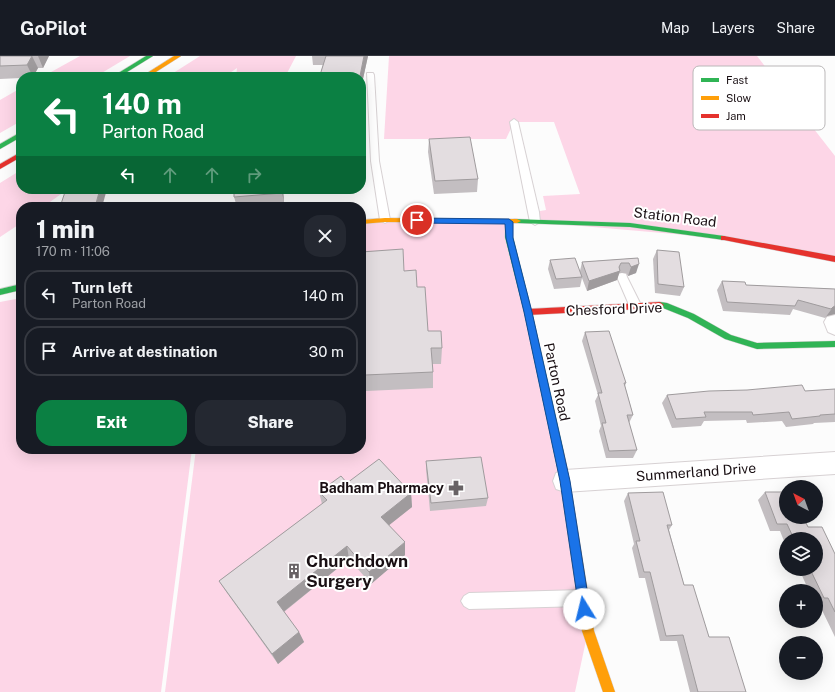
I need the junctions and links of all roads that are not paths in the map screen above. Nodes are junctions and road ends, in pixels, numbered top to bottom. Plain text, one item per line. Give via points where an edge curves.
1 (150, 56) edge
2 (178, 56) edge
3 (123, 72) edge
4 (152, 72) edge
5 (370, 75) dead end
6 (514, 122) dead end
7 (16, 137) edge
8 (0, 147) edge
9 (16, 157) edge
10 (0, 168) edge
11 (385, 220) junction
12 (366, 222) edge
13 (509, 222) junction
14 (535, 222) junction
15 (835, 259) edge
16 (622, 277) dead end
17 (16, 288) edge
18 (0, 292) edge
19 (636, 307) junction
20 (528, 312) junction
21 (835, 344) edge
22 (832, 469) edge
23 (565, 481) junction
24 (583, 598) junction
25 (469, 602) dead end
26 (609, 692) edge

1 - 3 main road
2 - 4 main road
5 - 11 lane via 375,161
6 - 14 lane
7 - 8 main road
9 - 10 main road
11 - 12 main road
11 - 13 main road
13 - 14 main road, Station Road
13 - 20 main road, Parton Road via 509,238
14 - 15 main road, Station Road via 630,226 732,239
16 - 19 lane
17 - 18 main road
19 - 20 main road, Chesford Drive
19 - 21 main road, Chesford Drive via 664,306 691,316 728,337 757,346
20 - 23 main road, Parton Road
22 - 23 street, Summerland Drive
23 - 24 main road, Parton Road
24 - 25 lane
24 - 26 main road, Parton Road via 588,631

